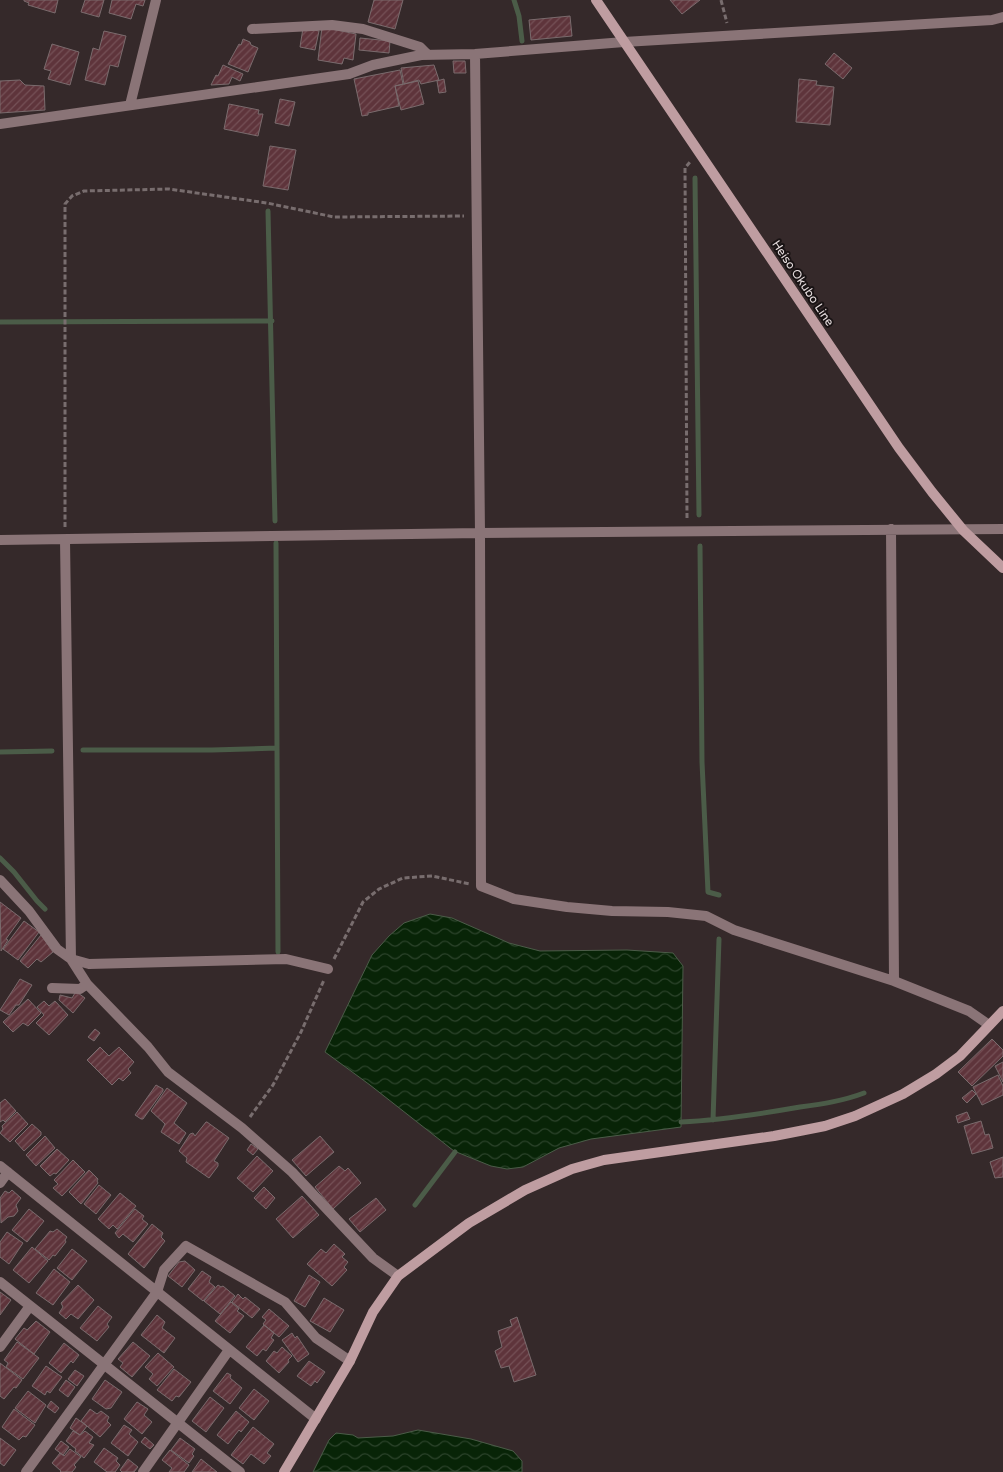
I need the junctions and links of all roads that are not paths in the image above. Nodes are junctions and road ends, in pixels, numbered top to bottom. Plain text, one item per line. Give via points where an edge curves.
1 (156, 0) edge
2 (596, 0) edge
3 (1003, 17) edge
4 (252, 29) dead end
5 (624, 42) junction
6 (475, 54) junction
7 (428, 55) junction
8 (130, 106) junction
9 (0, 124) edge
10 (891, 529) junction
11 (1003, 529) edge
12 (963, 530) junction
13 (480, 533) junction
14 (0, 540) edge
15 (65, 540) junction
16 (1003, 568) edge
17 (0, 880) edge
18 (71, 959) junction
19 (328, 969) road end
20 (894, 981) junction
21 (87, 984) junction
22 (52, 988) dead end
23 (1003, 1010) edge
24 (989, 1025) junction
25 (4, 1169) edge
26 (0, 1183) edge
27 (398, 1276) junction
28 (0, 1282) edge
29 (158, 1292) junction
30 (30, 1306) junction
31 (0, 1346) edge
32 (229, 1350) junction
33 (350, 1361) junction
34 (105, 1365) junction
35 (316, 1420) junction
36 (178, 1423) junction
37 (26, 1472) edge
38 (142, 1472) edge
39 (240, 1472) edge
40 (284, 1472) edge

1 - 8 street
2 - 5 street, Heiso Okubo Line
3 - 5 street
4 - 7 street via 332,25 363,29 420,47
5 - 6 street
5 - 12 street, Heiso Okubo Line via 899,448
6 - 7 street
6 - 13 street
7 - 8 street via 373,65 349,74
8 - 9 street
10 - 12 street
10 - 13 street
10 - 20 street
11 - 12 street
12 - 16 street, Heiso Okubo Line
13 - 15 street
13 - 20 street via 481,886 514,899 567,907 706,916 734,930
14 - 15 street
15 - 18 street
17 - 18 street via 29,911 56,949
18 - 19 street via 89,964 286,960
18 - 21 street
20 - 24 street via 969,1011
21 - 22 street via 80,989
21 - 27 street via 168,1072 242,1128 292,1172 373,1258
23 - 24 street
24 - 27 street via 960,1056 936,1074 903,1094 855,1116 825,1126 774,1136 604,1160 572,1169 524,1190 469,1223
25 - 26 street
25 - 29 street
27 - 33 street via 373,1312
28 - 30 street
29 - 32 street
29 - 33 street via 164,1270 186,1246 285,1302 316,1338
29 - 34 street
30 - 31 street
30 - 34 street
32 - 35 street
32 - 36 street
33 - 35 street
34 - 36 street
34 - 37 street
35 - 40 street
36 - 38 street
36 - 39 street

